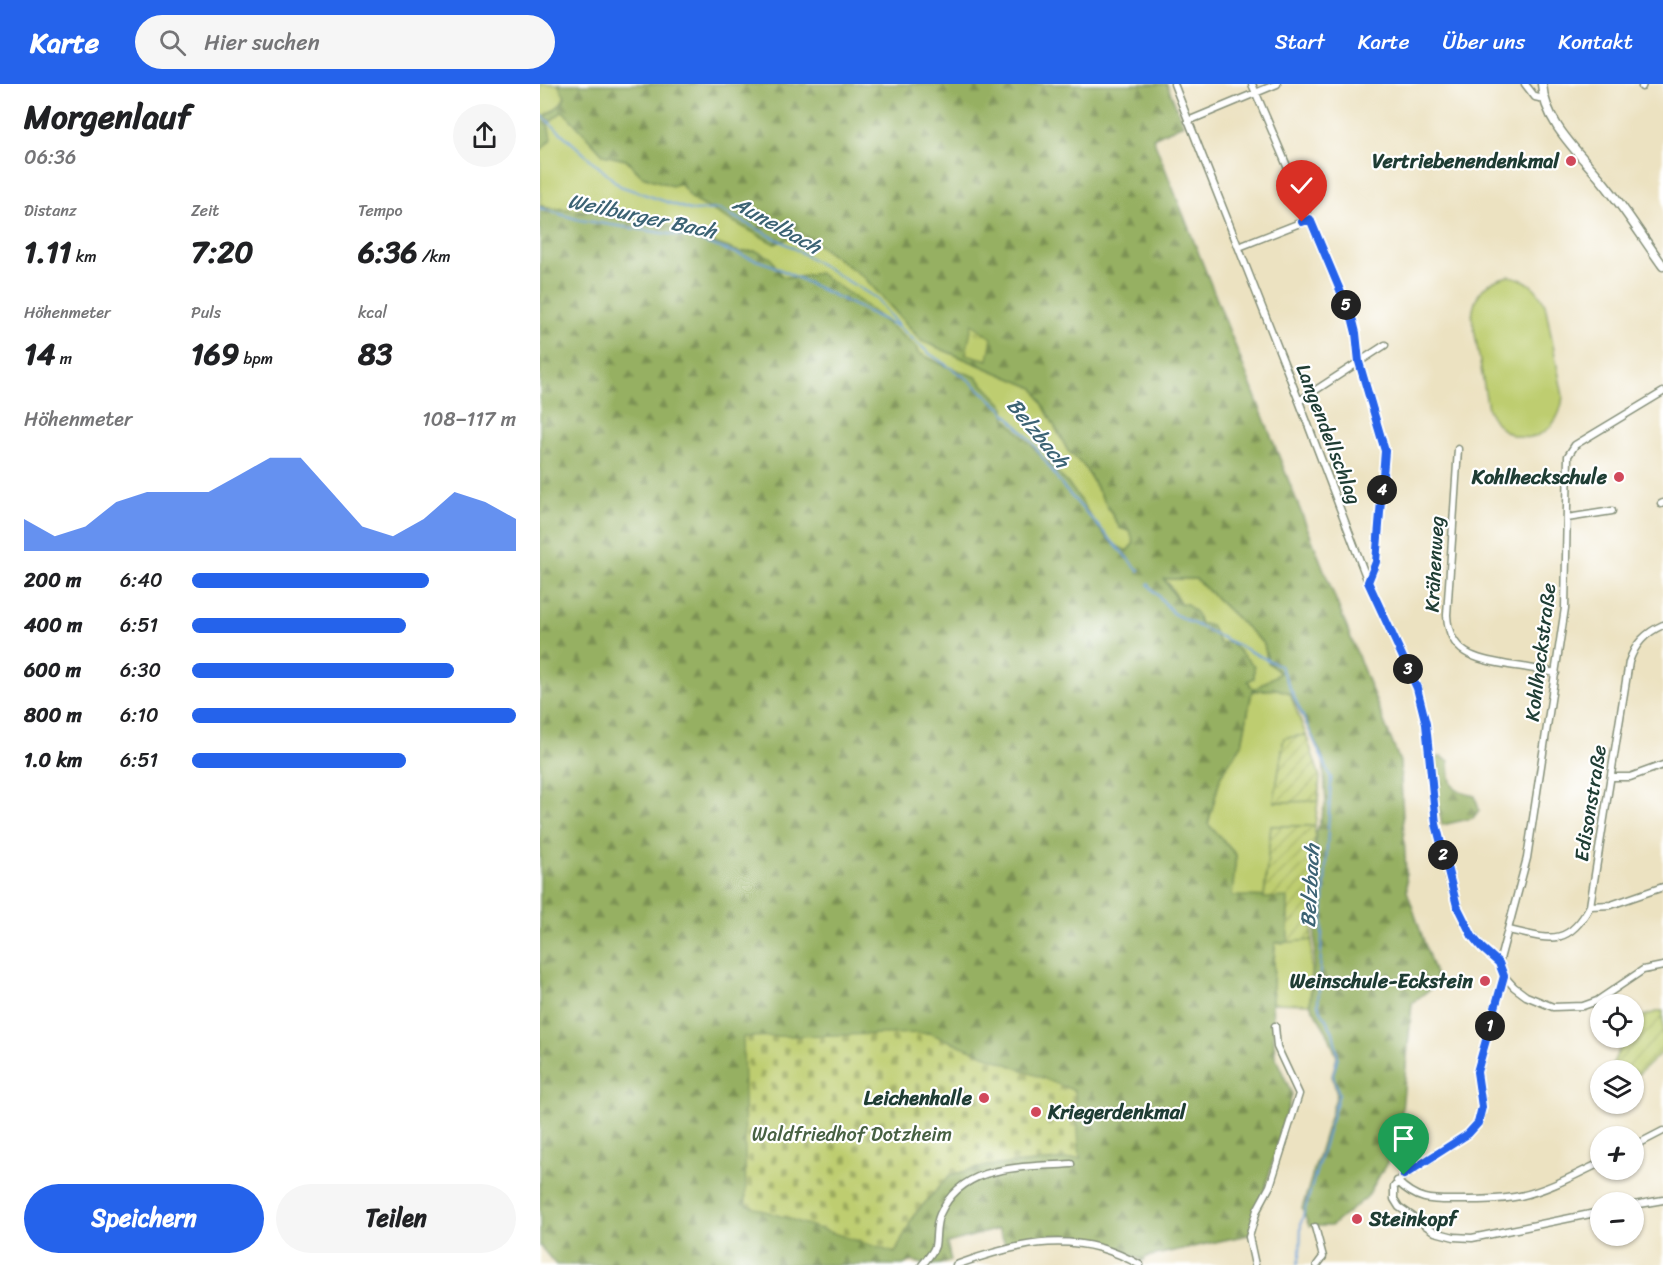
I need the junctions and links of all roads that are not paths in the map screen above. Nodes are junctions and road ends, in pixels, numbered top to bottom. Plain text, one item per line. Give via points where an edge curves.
1 (1174, 84) edge
2 (1252, 84) edge
3 (1277, 84) edge
4 (1525, 84) edge
5 (1542, 84) edge
6 (1256, 93) junction
7 (1544, 99) junction
8 (1188, 121) junction
9 (1310, 219) junction
10 (1239, 247) junction
11 (1663, 266) edge
12 (1385, 345) dead end
13 (1359, 362) junction
14 (1663, 392) edge
15 (1299, 400) junction
16 (1458, 449) dead end
17 (1612, 511) dead end
18 (1567, 518) junction
19 (1368, 582) junction
20 (1663, 625) edge
21 (1556, 673) junction
22 (1663, 765) edge
23 (1611, 777) junction
24 (1663, 886) edge
25 (1590, 906) junction
26 (1509, 930) junction
27 (1499, 963) junction
28 (1663, 966) edge
29 (1504, 976) junction
30 (1275, 1026) dead end
31 (1663, 1131) edge
32 (1644, 1141) edge
33 (1071, 1164) dead end
34 (1590, 1168) edge
35 (1397, 1181) junction
36 (1663, 1200) edge
37 (1644, 1203) edge
38 (1590, 1214) edge
39 (1315, 1227) dead end
40 (922, 1265) edge
41 (956, 1265) edge
42 (1140, 1265) edge
43 (1254, 1265) edge
44 (1317, 1265) edge

1 - 8 street, Langendellschlag
2 - 6 street
3 - 6 street
4 - 7 street via 1535,97
5 - 7 street
6 - 8 street
6 - 9 street
7 - 11 street via 1558,128 1610,190
8 - 10 street, Langendellschlag
9 - 10 street
9 - 13 street via 1353,321
10 - 15 street, Langendellschlag
12 - 13 street
13 - 15 street
13 - 19 street via 1385,451 1376,562
14 - 18 street, Kohlheckstraße via 1570,450
15 - 19 street, Langendellschlag
16 - 21 street, Krähenweg via 1447,615 1450,634 1459,648 1479,660
17 - 18 street
18 - 21 street, Kohlheckstraße via 1565,608
19 - 27 street, Langendellschlag via 1422,704 1436,824 1457,906 1472,936
20 - 23 street, Edisonstraße via 1644,636 1632,652
21 - 26 street, Kohlheckstraße via 1527,858
22 - 23 street via 1630,777
23 - 25 street, Edisonstraße
24 - 25 street via 1611,905
25 - 26 street, Edisonstraße via 1566,935 1540,938
26 - 27 street, Kohlheckstraße
27 - 29 street
28 - 29 street via 1643,970 1597,1001 1568,1008 1532,1000
29 - 35 street via 1477,1072 1482,1107 1478,1123 1468,1134
30 - 43 street via 1277,1047 1299,1094 1249,1237
31 - 32 street
33 - 40 street via 1002,1170 971,1178 941,1210 934,1248
34 - 35 street via 1522,1196 1489,1200 1425,1198 1408,1192
35 - 38 street via 1394,1194 1399,1207 1435,1232 1454,1237 1472,1238
36 - 37 street
39 - 44 street via 1323,1257
41 - 42 street via 1037,1242 1088,1244 1117,1252

